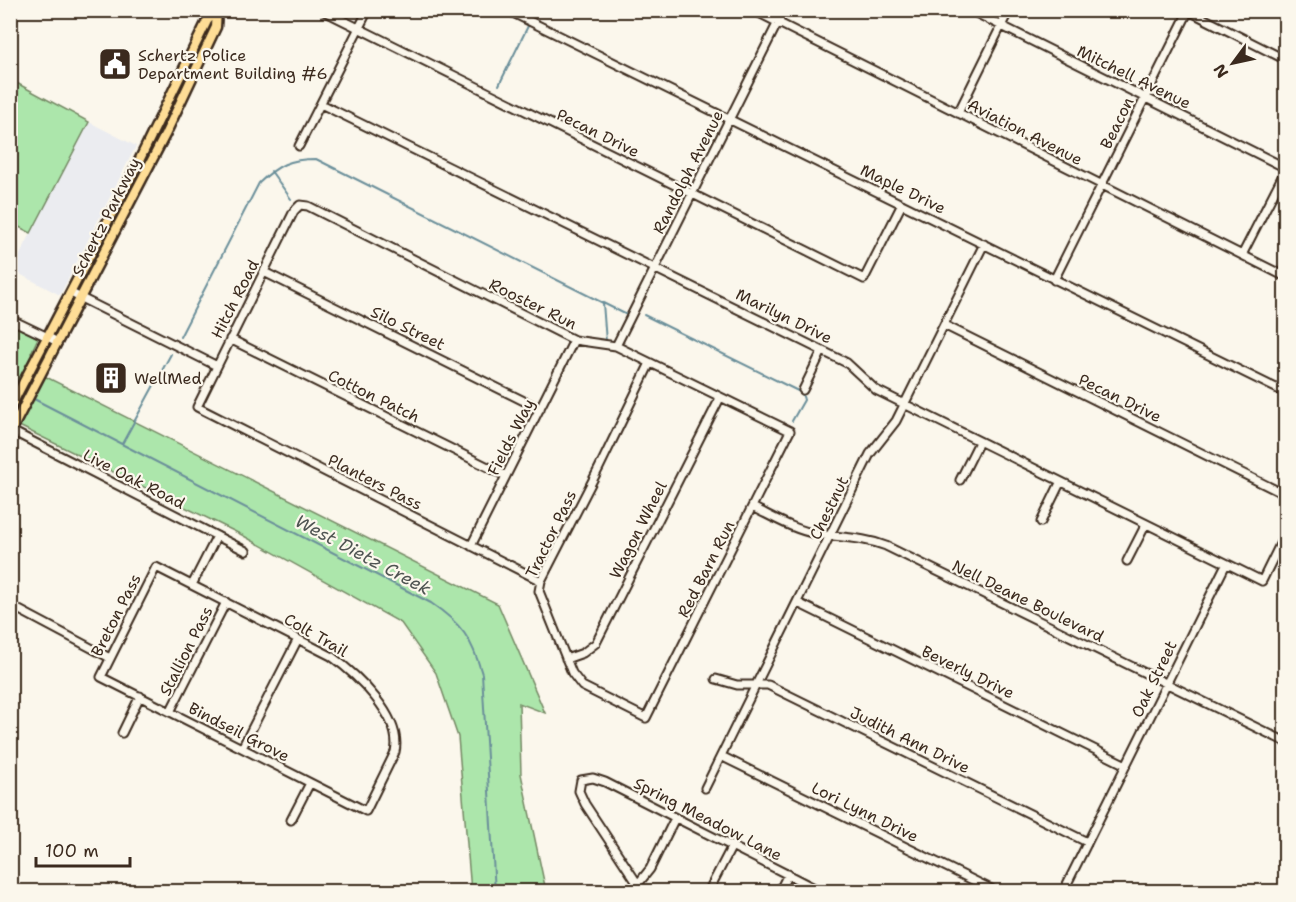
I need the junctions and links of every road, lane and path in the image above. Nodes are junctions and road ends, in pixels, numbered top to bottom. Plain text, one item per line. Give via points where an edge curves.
1 (217, 10) edge
2 (322, 10) edge
3 (368, 10) edge
4 (507, 10) edge
5 (753, 10) edge
6 (784, 10) edge
7 (970, 10) edge
8 (1009, 10) edge
9 (1188, 11) edge
10 (778, 23) junction
11 (1001, 26) junction
12 (359, 29) junction
13 (198, 40) junction
14 (208, 46) junction
15 (1286, 60) edge
16 (183, 69) junction
17 (193, 75) junction
18 (1144, 97) junction
19 (321, 104) junction
20 (958, 113) junction
21 (729, 120) junction
22 (155, 129) junction
23 (165, 135) junction
24 (299, 146) dead end
25 (135, 169) junction
26 (1286, 169) edge
27 (145, 173) junction
28 (1101, 185) junction
29 (692, 194) junction
30 (902, 204) junction
31 (300, 205) joint
32 (104, 229) junction
33 (114, 234) junction
34 (984, 244) junction
35 (1242, 255) junction
36 (93, 262) junction
37 (655, 267) junction
38 (264, 272) junction
39 (1286, 277) edge
40 (1054, 280) junction
41 (71, 293) junction
42 (81, 298) junction
43 (10, 319) edge
44 (944, 325) junction
45 (48, 337) junction
46 (230, 339) junction
47 (574, 340) junction
48 (58, 342) junction
49 (616, 346) junction
50 (822, 351) junction
51 (650, 363) junction
52 (217, 366) junction
53 (803, 390) dead end
54 (1286, 393) edge
55 (720, 398) junction
56 (904, 404) junction
57 (197, 407) joint
58 (10, 408) edge
59 (540, 409) junction
60 (11, 431) edge
61 (790, 431) joint
62 (979, 442) junction
63 (506, 476) junction
64 (960, 480) dead end
65 (1060, 483) junction
66 (1286, 495) edge
67 (752, 507) junction
68 (1041, 522) dead end
69 (1146, 524) junction
70 (1286, 532) edge
71 (217, 536) junction
72 (830, 536) junction
73 (471, 546) junction
74 (246, 551) dead end
75 (1126, 561) dead end
76 (1226, 564) junction
77 (156, 567) joint
78 (540, 580) junction
79 (192, 585) junction
80 (226, 602) junction
81 (798, 603) junction
82 (10, 605) edge
83 (298, 639) junction
84 (110, 658) junction
85 (566, 659) junction
86 (101, 676) joint
87 (716, 679) dead end
88 (757, 684) junction
89 (1166, 685) junction
90 (140, 696) junction
91 (170, 712) junction
92 (646, 718) joint
93 (122, 734) dead end
94 (1286, 742) edge
95 (242, 748) junction
96 (721, 756) junction
97 (1126, 765) junction
98 (310, 783) junction
99 (705, 788) dead end
100 (366, 811) joint
101 (675, 818) junction
102 (291, 820) dead end
103 (1087, 842) junction
104 (732, 846) junction
105 (788, 874) junction
106 (638, 884) junction
107 (643, 891) edge
108 (708, 891) edge
109 (779, 891) edge
110 (822, 891) edge
111 (997, 891) edge
112 (1063, 891) edge

1 - 13 main road, Schertz Parkway
1 - 14 main road, Schertz Parkway via 216,27
2 - 12 street, Pecan Drive
3 - 12 street
4 - 21 street, Maple Drive
5 - 10 street, Aviation Avenue
6 - 10 street, Randolph Avenue
7 - 11 street, Mitchell Avenue
8 - 11 street
9 - 15 street
9 - 18 street, Beacon
10 - 20 street, Aviation Avenue
10 - 21 street, Randolph Avenue
11 - 18 street, Mitchell Avenue
11 - 20 street
12 - 19 street
12 - 29 street, Pecan Drive
13 - 14 main road
13 - 16 main road, Schertz Parkway
14 - 17 main road, Schertz Parkway
16 - 17 main road
16 - 22 main road, Schertz Parkway
17 - 23 main road, Schertz Parkway
18 - 26 street, Mitchell Avenue
18 - 28 street, Beacon
19 - 24 street
19 - 37 street, Marilyn Drive
20 - 28 street, Aviation Avenue
21 - 29 street, Randolph Avenue
21 - 30 street, Maple Drive
22 - 23 main road
22 - 25 main road, Schertz Parkway
23 - 27 main road, Schertz Parkway
25 - 27 main road
25 - 32 main road, Schertz Parkway
26 - 35 street
27 - 33 main road, Schertz Parkway
28 - 35 street, Aviation Avenue
28 - 40 street, Beacon
29 - 30 street, Pecan Drive via 864,279
29 - 37 street, Randolph Avenue
30 - 34 street, Maple Drive
31 - 38 street, Hitch Road
31 - 47 street, Rooster Run via 309,206
32 - 33 main road
32 - 36 main road, Schertz Parkway
33 - 36 main road, Schertz Parkway
34 - 40 street, Maple Drive
34 - 44 street, Chestnut
35 - 39 street, Aviation Avenue
36 - 41 main road, Schertz Parkway
36 - 42 main road, Schertz Parkway
37 - 49 street, Randolph Avenue
37 - 50 street, Marilyn Drive
38 - 46 street, Hitch Road
38 - 59 street, Silo Street
40 - 54 street, Maple Drive
41 - 42 street
41 - 45 main road, Schertz Parkway
42 - 48 main road, Schertz Parkway
42 - 52 street
43 - 45 street
44 - 56 street, Chestnut
44 - 66 street, Pecan Drive
45 - 48 street
45 - 58 main road, Schertz Parkway
46 - 52 street, Hitch Road
46 - 63 street, Cotton Patch
47 - 49 street, Rooster Run
47 - 59 street, Fields Way
48 - 60 main road, Schertz Parkway
49 - 51 street, Rooster Run
50 - 53 street
50 - 56 street, Marilyn Drive via 847,363 876,390
51 - 55 street, Rooster Run
51 - 78 street, Tractor Pass
52 - 57 street, Hitch Road
55 - 61 street, Rooster Run
55 - 85 street, Wagon Wheel via 596,643
56 - 62 street, Marilyn Drive
56 - 72 street, Chestnut via 870,454
57 - 73 street, Planters Pass
59 - 63 street, Fields Way
60 - 71 street, Live Oak Road
61 - 67 street, Red Barn Run
62 - 64 street
62 - 65 street, Marilyn Drive
63 - 73 street, Fields Way
65 - 68 street
65 - 69 street, Marilyn Drive
67 - 72 street, Nell Deane Boulevard via 796,528
67 - 92 street, Red Barn Run
69 - 75 street
69 - 76 street, Marilyn Drive
70 - 76 street via 1262,581
71 - 74 street, Live Oak Road
71 - 79 street
72 - 81 street, Chestnut
72 - 89 street, Nell Deane Boulevard via 871,540 886,546
73 - 78 street, Planters Pass
76 - 89 street, Oak Street
77 - 79 street, Colt Trail
77 - 84 street, Breton Pass
78 - 85 street, Tractor Pass via 542,601
79 - 80 street, Colt Trail
80 - 83 street, Colt Trail
80 - 91 street, Stallion Pass
81 - 88 street, Chestnut
81 - 97 street, Beverly Drive
82 - 84 street
83 - 95 street
83 - 100 street, Colt Trail via 331,656 356,676 394,730 395,752
84 - 86 street, Breton Pass
85 - 92 street, Tractor Pass via 582,686
86 - 90 street, Bindseil Grove
87 - 88 street, Judith Ann Drive via 737,685
88 - 96 street, Chestnut
88 - 103 street, Judith Ann Drive via 768,685
89 - 94 street, Nell Deane Boulevard
89 - 97 street, Oak Street
90 - 91 street, Bindseil Grove
90 - 93 street
91 - 95 street, Bindseil Grove
95 - 98 street, Bindseil Grove
96 - 99 street, Chestnut
96 - 111 street, Lori Lynn Drive
97 - 103 street, Oak Street
98 - 100 street, Bindseil Grove
98 - 102 street
101 - 104 street, Spring Meadow Lane
101 - 106 street via 650,869
101 - 106 street, Spring Meadow Lane via 605,782 593,778 580,780 579,791 585,804
103 - 112 street, Oak Street
104 - 105 street, Spring Meadow Lane
104 - 108 street
105 - 109 street
105 - 110 street, Spring Meadow Lane
106 - 107 street

